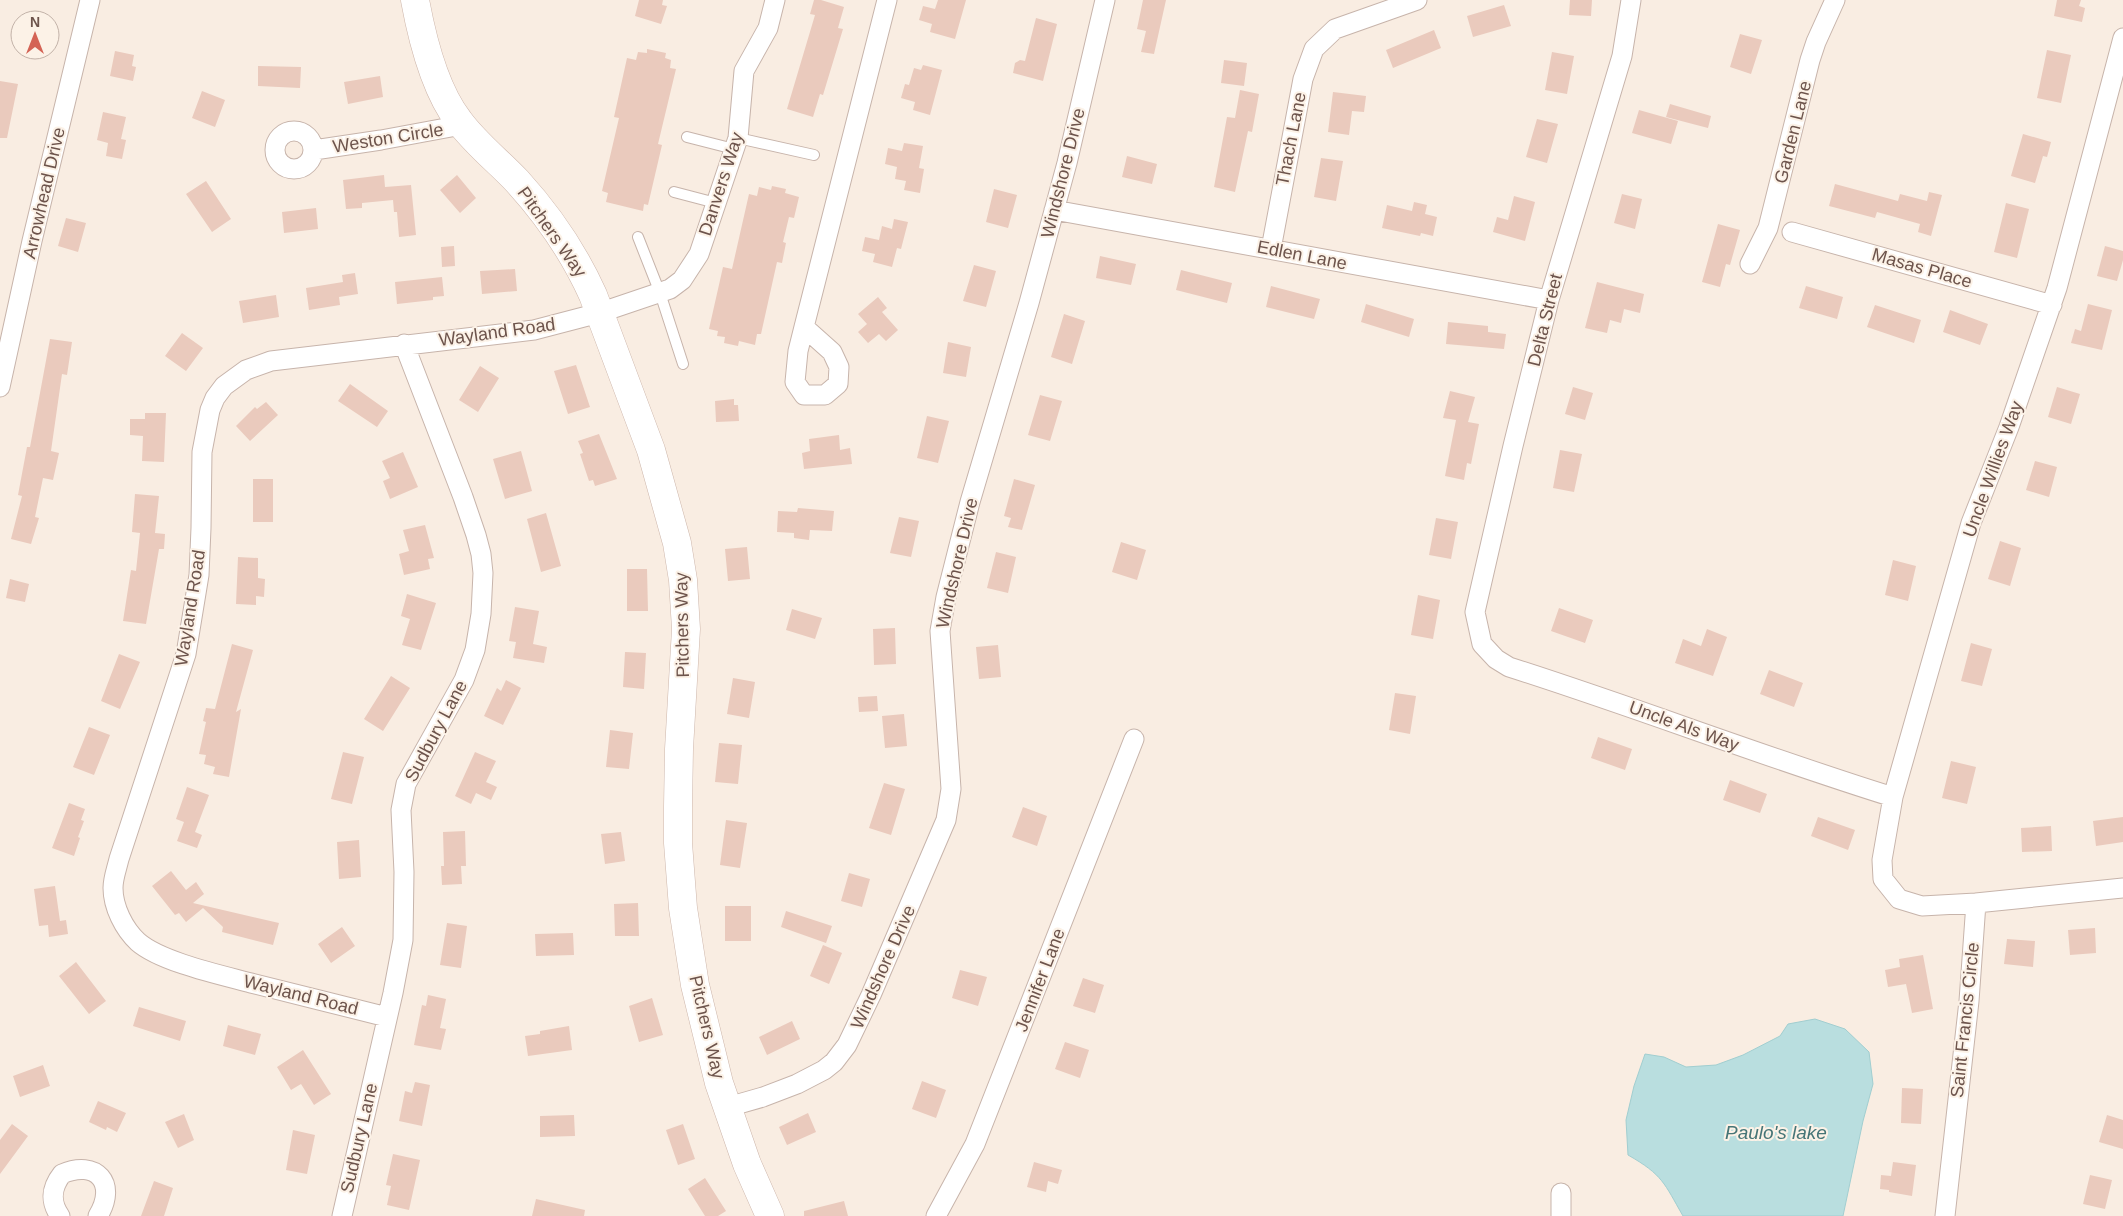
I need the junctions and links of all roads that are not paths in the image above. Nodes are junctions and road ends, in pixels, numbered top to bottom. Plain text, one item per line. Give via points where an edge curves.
1 (90, 0) edge
2 (415, 0) edge
3 (775, 0) edge
4 (887, 0) edge
5 (1106, 0) edge
6 (1417, 0) edge
7 (1631, 0) edge
8 (1835, 0) edge
9 (2123, 38) edge
10 (462, 125) junction
11 (687, 137) dead end
12 (736, 144) junction
13 (314, 150) dead end
14 (814, 155) dead end
15 (674, 192) dead end
16 (716, 203) junction
17 (1054, 210) junction
18 (1792, 232) dead end
19 (638, 237) dead end
20 (1271, 249) junction
21 (1750, 264) dead end
22 (660, 292) junction
23 (1549, 300) junction
24 (2052, 305) junction
25 (599, 313) junction
26 (804, 327) dead end
27 (404, 344) junction
28 (684, 364) dead end
29 (0, 386) edge
30 (1482, 644) joint
31 (1134, 739) dead end
32 (1894, 796) junction
33 (2123, 888) edge
34 (1976, 903) junction
35 (387, 1017) junction
36 (728, 1107) junction
37 (1561, 1193) dead end
38 (60, 1216) edge
39 (98, 1216) edge
40 (342, 1216) edge
41 (770, 1216) edge
42 (936, 1216) edge
43 (1561, 1216) edge
44 (1945, 1216) edge

1 - 29 street, Arrowhead Drive
2 - 10 main road, Pitchers Way via 421,31 441,88
3 - 12 street, Danvers Way via 768,28 744,71
4 - 26 street
5 - 17 street, Windshore Drive
6 - 20 street, Thach Lane via 1335,30 1314,49 1303,79
7 - 23 street, Delta Street via 1622,56
8 - 21 street, Garden Lane via 1810,60 1768,228
9 - 24 street, Uncle Willies Way
10 - 13 street, Weston Circle
10 - 25 main road, Pitchers Way via 529,195 556,230 585,277
11 - 12 lane
12 - 14 lane
12 - 16 street, Danvers Way
15 - 16 lane
16 - 22 street, Danvers Way via 690,270 670,289
17 - 20 street, Edlen Lane
17 - 36 street, Windshore Drive via 954,560 941,619 940,656 951,788 946,820 883,969 847,1044 834,1062 797,1084
18 - 24 street, Masas Place
19 - 22 lane
20 - 23 street, Edlen Lane
22 - 25 street, Danvers Way
22 - 28 lane
23 - 30 street, Delta Street via 1476,612
24 - 32 street, Uncle Willies Way via 1971,523
25 - 27 street, Wayland Road via 534,330
25 - 36 main road, Pitchers Way via 651,450 684,580 686,638 678,767 680,869 695,985
27 - 35 street, Sudbury Lane via 476,535 481,554 482,594 479,635 470,665 406,784 401,810 404,872 402,940
27 - 35 street, Wayland Road via 259,364 236,376 215,398 206,421 202,452 199,575 186,654 130,824 113,887 114,901 123,924 138,942 149,949 194,968
30 - 32 street, Uncle Als Way via 1509,667 1813,772
31 - 42 street, Jennifer Lane via 975,1144
32 - 34 street, Uncle Willies Way via 1881,869 1883,880 1897,898 1922,906
33 - 34 street
34 - 44 street, Saint Francis Circle
35 - 40 street, Sudbury Lane
36 - 41 main road, Pitchers Way via 747,1164
37 - 43 street
38 - 39 street via 54,1204 53,1189 62,1174 76,1170 92,1172 104,1182 106,1193

